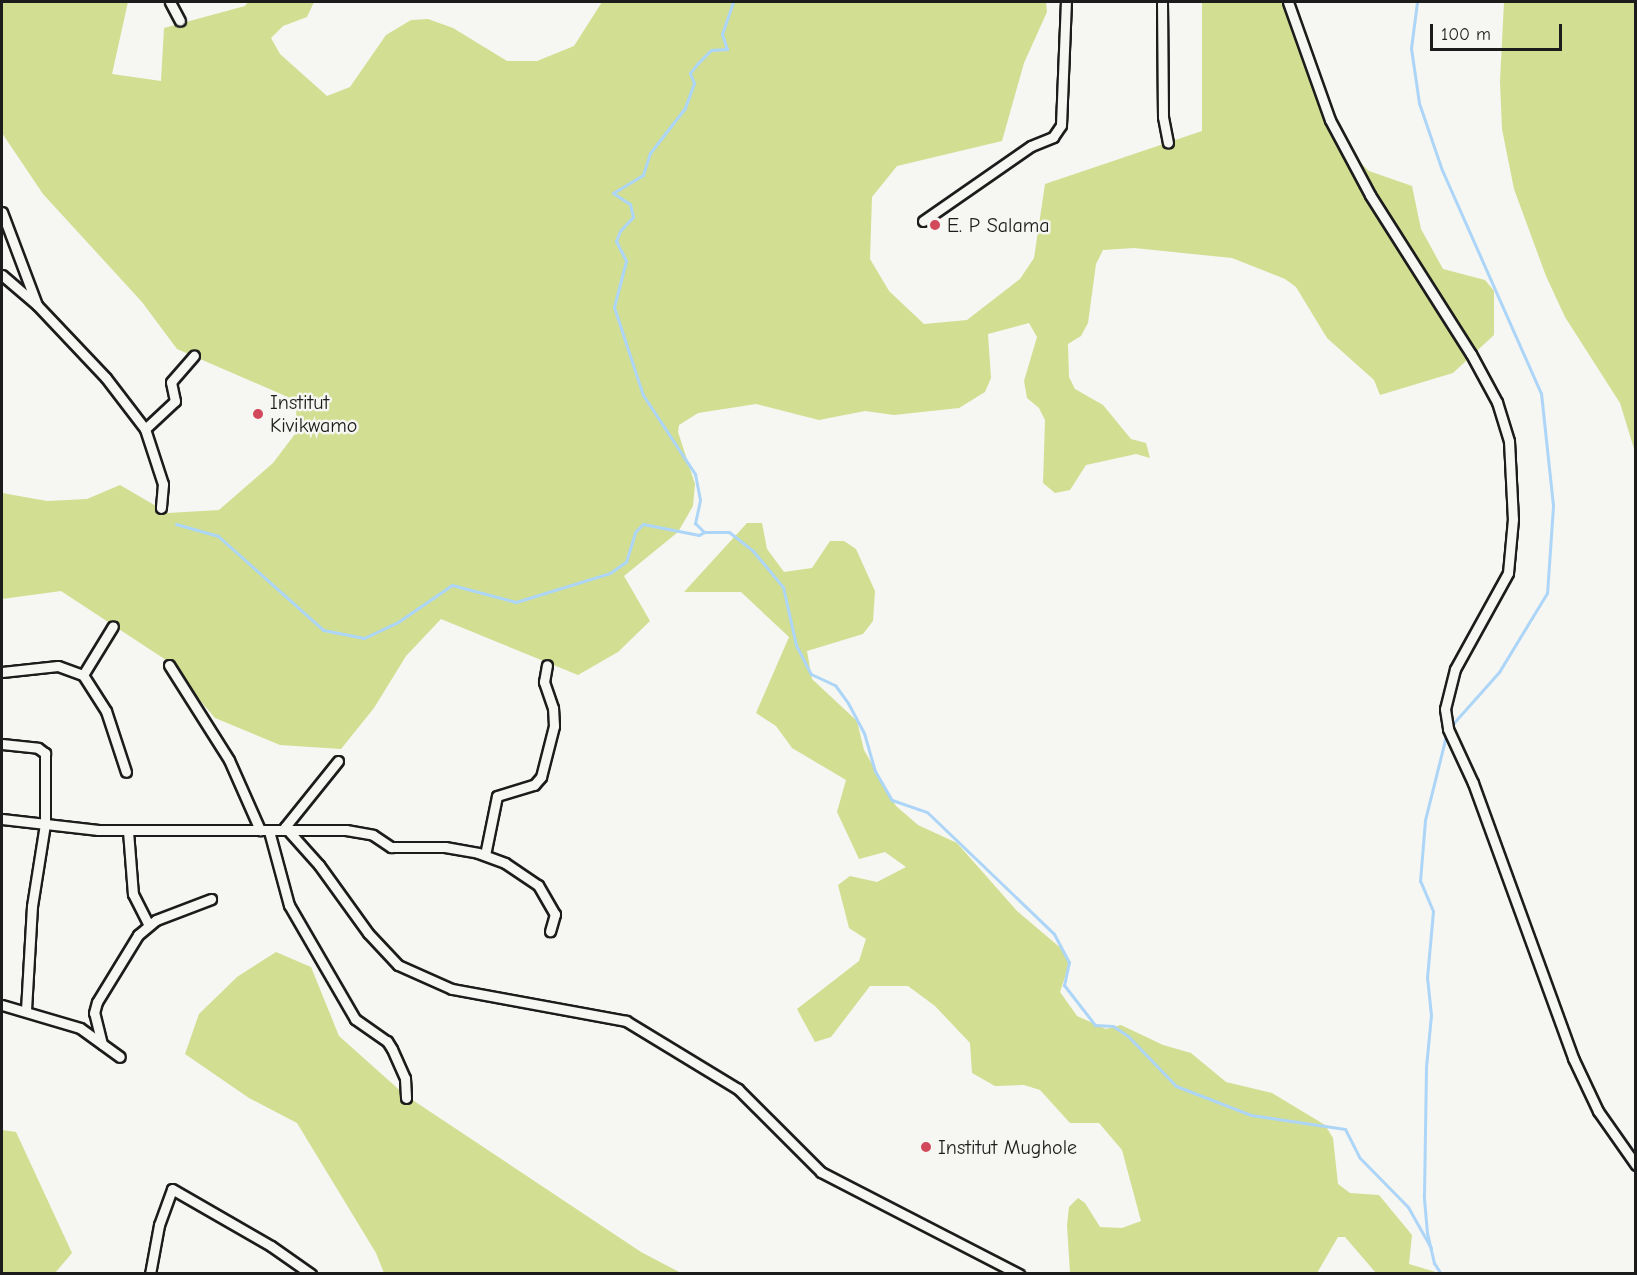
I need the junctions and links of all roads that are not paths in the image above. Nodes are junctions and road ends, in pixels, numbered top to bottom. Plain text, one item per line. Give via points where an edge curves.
1 (170, 2) edge
2 (1066, 2) edge
3 (1162, 2) edge
4 (1288, 2) edge
5 (180, 21) dead end
6 (1168, 143) dead end
7 (2, 212) edge
8 (923, 221) dead end
9 (2, 275) edge
10 (37, 305) junction
11 (194, 356) dead end
12 (145, 429) junction
13 (161, 508) dead end
14 (113, 626) dead end
15 (169, 665) dead end
16 (547, 665) dead end
17 (2, 672) edge
18 (83, 675) junction
19 (2, 744) edge
20 (338, 761) dead end
21 (126, 772) dead end
22 (2, 819) edge
23 (45, 824) junction
24 (285, 827) junction
25 (264, 830) junction
26 (128, 831) junction
27 (485, 855) junction
28 (210, 899) dead end
29 (149, 925) junction
30 (550, 931) dead end
31 (2, 1005) edge
32 (26, 1010) junction
33 (102, 1044) junction
34 (120, 1057) dead end
35 (406, 1098) dead end
36 (1635, 1165) edge
37 (150, 1274) edge
38 (311, 1274) edge
39 (1019, 1274) edge

1 - 5 street
2 - 8 street via 1061,125 1053,137 1031,146
3 - 6 street via 1163,117
4 - 36 street via 1330,120 1370,195 1471,354 1497,402 1509,441 1513,519 1508,573 1455,669 1445,709 1448,729 1473,783 1574,1058 1598,1111
7 - 10 street
9 - 10 street
10 - 12 street via 106,378
11 - 12 street via 171,381 176,401
12 - 13 street via 163,484
14 - 18 street
15 - 25 street via 229,760
16 - 27 street via 544,682 553,708 554,726 541,777 534,785 497,796
17 - 18 street via 58,666
18 - 21 street via 106,711
19 - 23 street via 39,748 45,753
20 - 24 street
22 - 23 street
23 - 26 street
23 - 32 street via 32,906
24 - 25 street
24 - 27 street via 346,830 373,835 391,847 445,847
24 - 39 street via 398,965 452,989 626,1021 738,1089 821,1172
25 - 26 street
25 - 35 street via 289,905 355,1019 387,1041 392,1049 405,1078
26 - 29 street via 133,894
27 - 30 street via 538,885 555,914
28 - 29 street
29 - 33 street via 138,935 97,1002 94,1013
31 - 32 street
32 - 33 street via 80,1028
33 - 34 street
37 - 38 street via 159,1226 172,1189 271,1246

